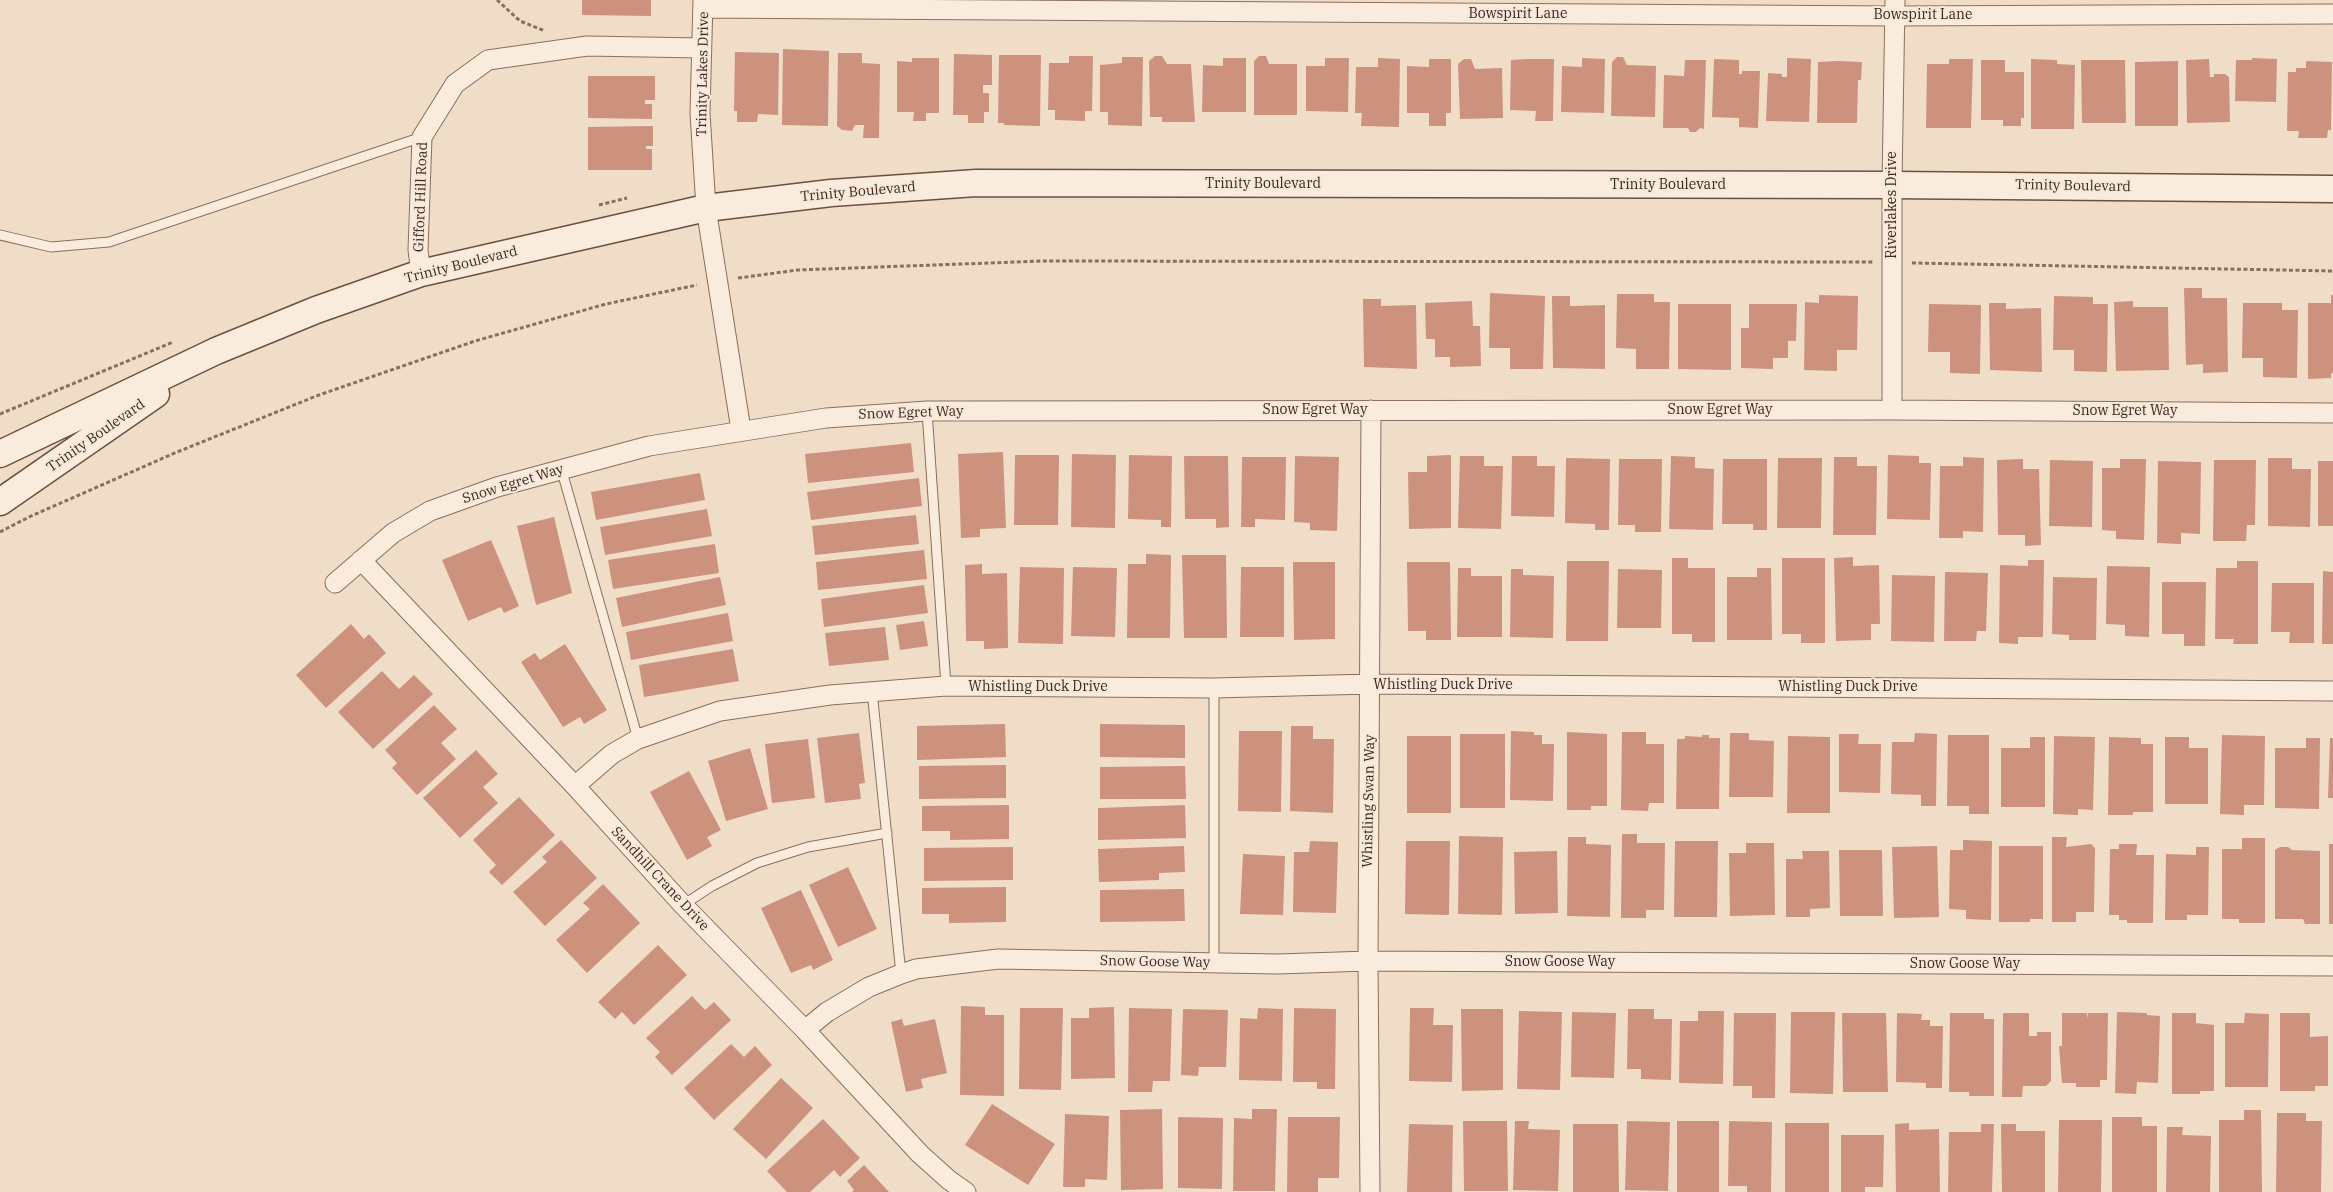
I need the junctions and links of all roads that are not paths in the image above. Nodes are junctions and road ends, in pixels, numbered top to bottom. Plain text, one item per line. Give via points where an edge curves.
1 (703, 4) edge
2 (2172, 7) edge
3 (1895, 8) edge
4 (2333, 14) edge
5 (701, 48) junction
6 (422, 137) junction
7 (1892, 184) junction
8 (2333, 189) edge
9 (706, 208) junction
10 (0, 235) edge
11 (422, 273) junction
12 (216, 351) junction
13 (1371, 410) junction
14 (1892, 410) junction
15 (927, 411) junction
16 (2333, 413) edge
17 (741, 430) junction
18 (0, 454) edge
19 (562, 468) junction
20 (0, 502) edge
21 (361, 560) junction
22 (335, 583) dead end
23 (1371, 684) junction
24 (946, 686) junction
25 (1214, 688) junction
26 (2333, 690) edge
27 (872, 691) junction
28 (638, 739) junction
29 (575, 786) junction
30 (887, 833) junction
31 (683, 906) junction
32 (1368, 961) junction
33 (1214, 962) junction
34 (2333, 966) edge
35 (901, 974) junction
36 (805, 1030) junction
37 (966, 1192) edge
38 (1370, 1192) edge

1 - 3 street, Bowspirit Lane
1 - 5 street, Trinity Lakes Drive
2 - 3 street, Bowspirit Lane
2 - 4 street, Bowspirit Lane
3 - 7 street, Riverlakes Drive
5 - 6 street, Gifford Hill Road via 587,46 488,60 456,84
5 - 9 street, Trinity Lakes Drive via 700,113
6 - 10 lane via 108,242 51,247
6 - 11 street, Gifford Hill Road via 418,250
7 - 8 main road, Trinity Boulevard
7 - 9 main road, Trinity Boulevard via 976,183
7 - 14 street, Riverlakes Drive
9 - 11 main road, Trinity Boulevard
9 - 17 street, Trinity Lakes Drive
11 - 12 main road, Trinity Boulevard via 316,310
12 - 18 main road, Trinity Boulevard
12 - 20 main road, Trinity Boulevard
13 - 14 street, Snow Egret Way
13 - 15 street, Snow Egret Way
13 - 23 street, Whistling Swan Way
14 - 16 street, Snow Egret Way
15 - 17 street, Snow Egret Way via 826,418
15 - 24 lane
17 - 19 street, Snow Egret Way via 648,446
19 - 21 street, Snow Egret Way via 430,511 393,534
19 - 28 lane
21 - 22 street, Snow Egret Way
21 - 29 street, Sandhill Crane Drive
23 - 25 street, Whistling Duck Drive
23 - 26 street, Whistling Duck Drive
23 - 32 street, Whistling Swan Way
24 - 25 street, Whistling Duck Drive
24 - 27 street, Whistling Duck Drive
25 - 33 lane
27 - 28 street, Whistling Duck Drive via 720,711
27 - 30 lane
28 - 29 street, Whistling Duck Drive via 612,754
29 - 31 street, Sandhill Crane Drive
30 - 31 lane via 808,847 757,863 712,886
30 - 35 lane
31 - 36 street, Sandhill Crane Drive
32 - 33 street, Snow Goose Way
32 - 34 street, Snow Goose Way
32 - 38 street, Whistling Swan Way
33 - 35 street, Snow Goose Way via 998,959 916,969
35 - 36 street, Snow Goose Way via 869,987 827,1012
36 - 37 street, Sandhill Crane Drive via 920,1154

